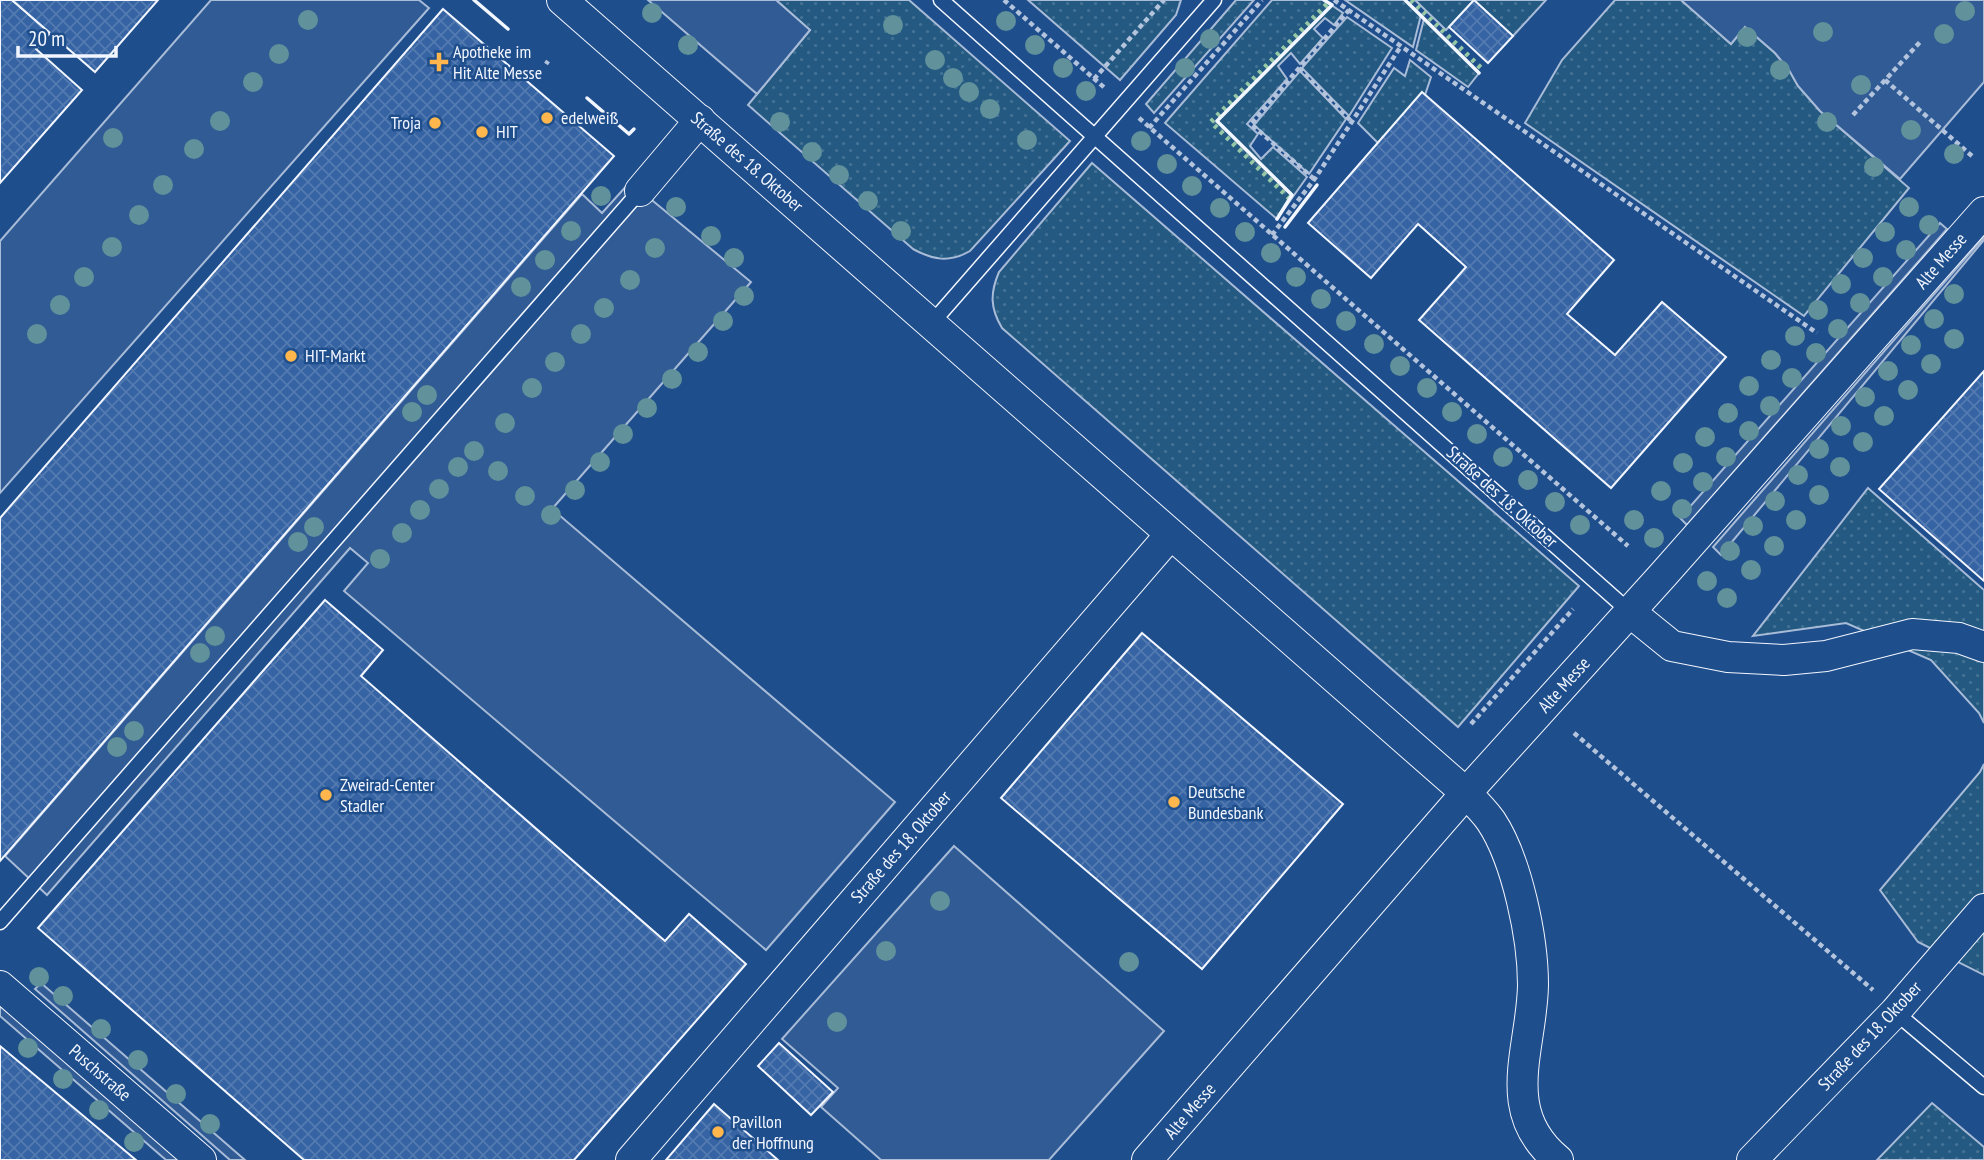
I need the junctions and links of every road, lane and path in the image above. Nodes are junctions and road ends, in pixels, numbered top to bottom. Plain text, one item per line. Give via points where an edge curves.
1 (562, 0) edge
2 (941, 0) edge
3 (1004, 0) edge
4 (1164, 0) edge
5 (1214, 0) edge
6 (1262, 0) edge
7 (1334, 0) edge
8 (1349, 10) junction
9 (1920, 42) dead end
10 (1401, 46) junction
11 (1299, 68) junction
12 (1094, 79) junction
13 (1885, 80) junction
14 (1123, 104) junction
15 (1853, 115) dead end
16 (700, 120) junction
17 (1352, 122) junction
18 (1149, 128) junction
19 (1094, 136) junction
20 (1972, 156) dead end
21 (1314, 179) junction
22 (640, 191) joint
23 (1984, 212) edge
24 (1272, 235) junction
25 (932, 324) junction
26 (1817, 333) dead end
27 (1170, 535) junction
28 (1628, 546) dead end
29 (1573, 608) dead end
30 (1630, 612) junction
31 (1984, 647) edge
32 (1471, 724) dead end
33 (1574, 733) dead end
34 (1466, 793) junction
35 (1984, 909) edge
36 (0, 922) edge
37 (1856, 974) dead end
38 (0, 986) edge
39 (1895, 1012) junction
40 (1984, 1087) edge
41 (201, 1160) edge
42 (631, 1160) edge
43 (1147, 1160) edge
44 (1558, 1160) edge
45 (1752, 1160) edge

1 - 16 street, Straße des 18. Oktober
2 - 19 lane, Straße des 18. Oktober
3 - 12 path
4 - 12 path
5 - 14 lane
6 - 18 path
7 - 8 path
8 - 10 path
8 - 11 path
9 - 13 path
10 - 17 path
10 - 26 path
11 - 17 path
11 - 21 path via 1251,124
12 - 14 path
13 - 15 path
13 - 20 path
14 - 18 path
14 - 19 lane
16 - 22 street
16 - 25 street, Straße des 18. Oktober
17 - 21 path
18 - 24 path
19 - 25 lane
19 - 30 lane, Straße des 18. Oktober
21 - 24 path
22 - 36 lane
23 - 30 street, Alte Messe
24 - 28 path
25 - 27 street, Straße des 18. Oktober
27 - 34 street, Straße des 18. Oktober
27 - 42 street, Straße des 18. Oktober
29 - 32 path
30 - 31 street, Straße des 18. Oktober via 1672,646 1728,657 1784,660 1826,656 1912,634 1959,638
30 - 34 street, Alte Messe
33 - 37 path
34 - 43 street, Alte Messe
34 - 44 street, Straße des 18. Oktober via 1492,822 1509,858 1524,914 1533,987 1522,1092 1527,1121
35 - 39 street, Straße des 18. Oktober
38 - 41 street, Puschstraße
39 - 40 lane
39 - 45 street, Straße des 18. Oktober

